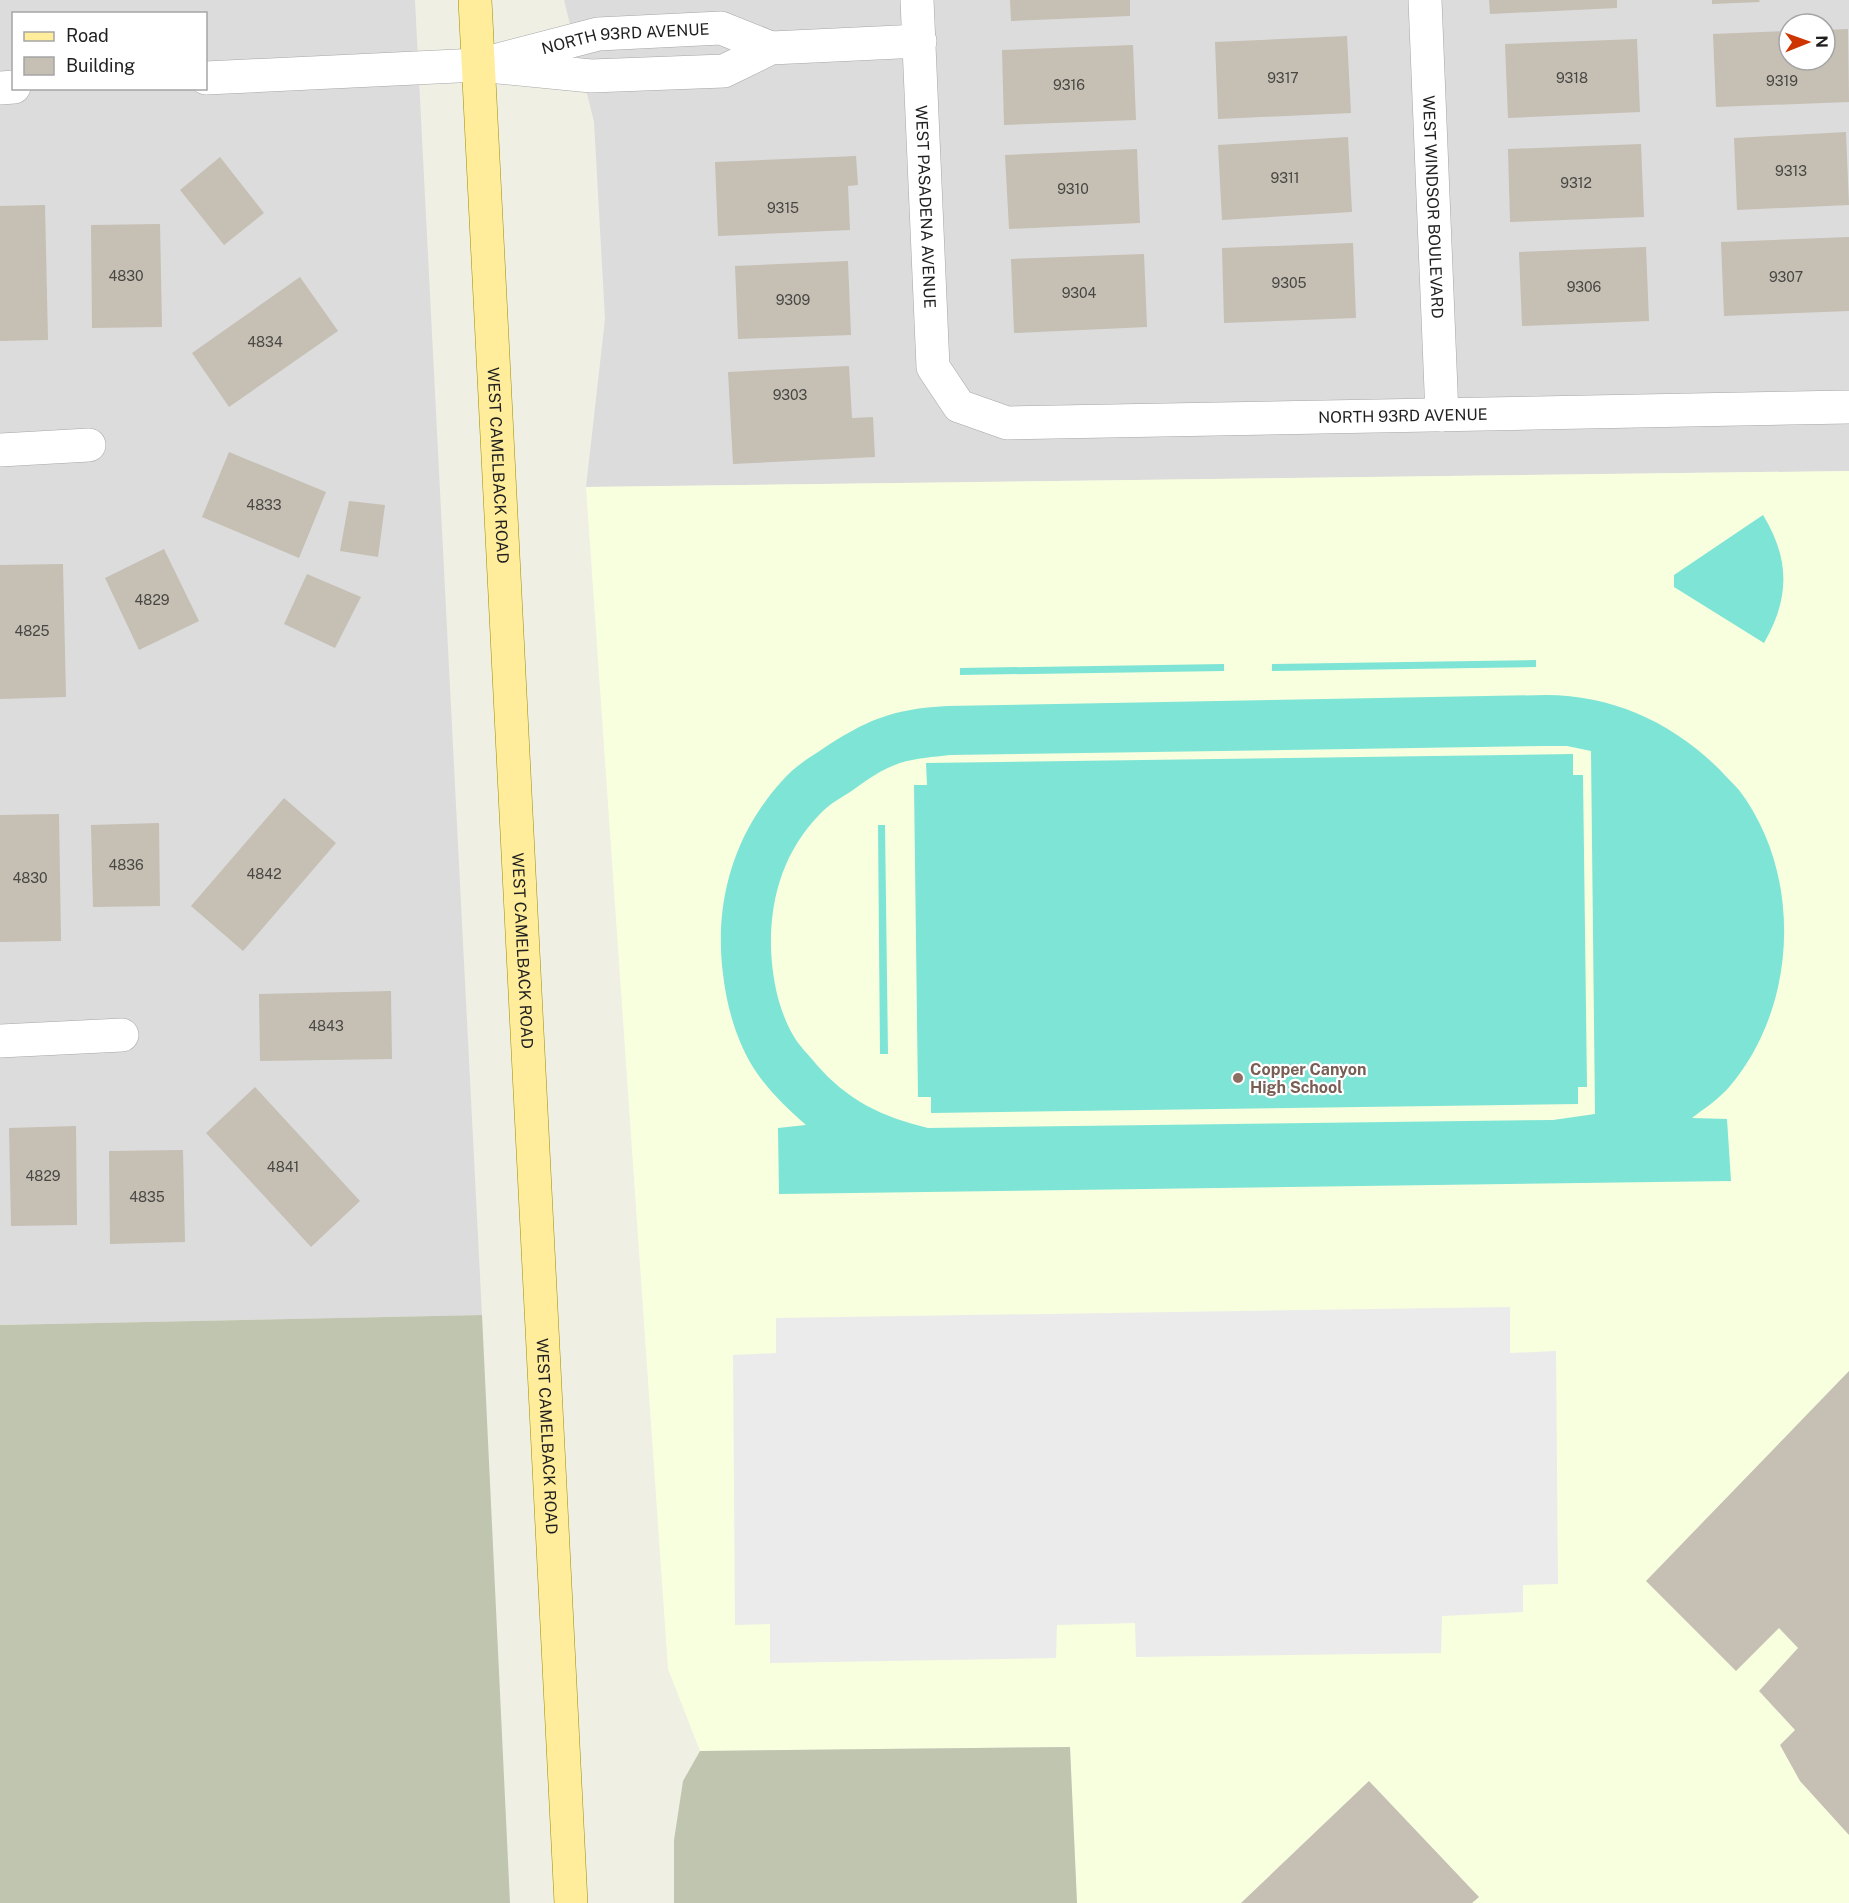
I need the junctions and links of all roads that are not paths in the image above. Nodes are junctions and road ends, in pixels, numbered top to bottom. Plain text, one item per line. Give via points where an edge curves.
1 (475, 0) edge
2 (917, 0) edge
3 (1425, 0) edge
4 (920, 41) junction
5 (771, 48) junction
6 (478, 65) junction
7 (207, 78) edge
8 (959, 406) joint
9 (1849, 407) edge
10 (1442, 415) junction
11 (89, 446) dead end
12 (0, 450) edge
13 (122, 1035) dead end
14 (0, 1041) edge
15 (571, 1903) edge

1 - 6 main road, WEST CAMELBACK ROAD
2 - 4 street, WEST PASADENA AVENUE
3 - 10 street, WEST WINDSOR BOULEVARD
4 - 5 street, NORTH 93RD AVENUE
4 - 8 street, WEST PASADENA AVENUE via 933,367
5 - 6 street, NORTH 93RD AVENUE via 724,71 591,76
5 - 6 street, NORTH 93RD AVENUE via 721,28 598,34
6 - 7 street, NORTH 93RD AVENUE
6 - 15 main road, WEST CAMELBACK ROAD
8 - 10 street, NORTH 93RD AVENUE via 1007,423
9 - 10 street, NORTH 93RD AVENUE
11 - 12 street
13 - 14 street

